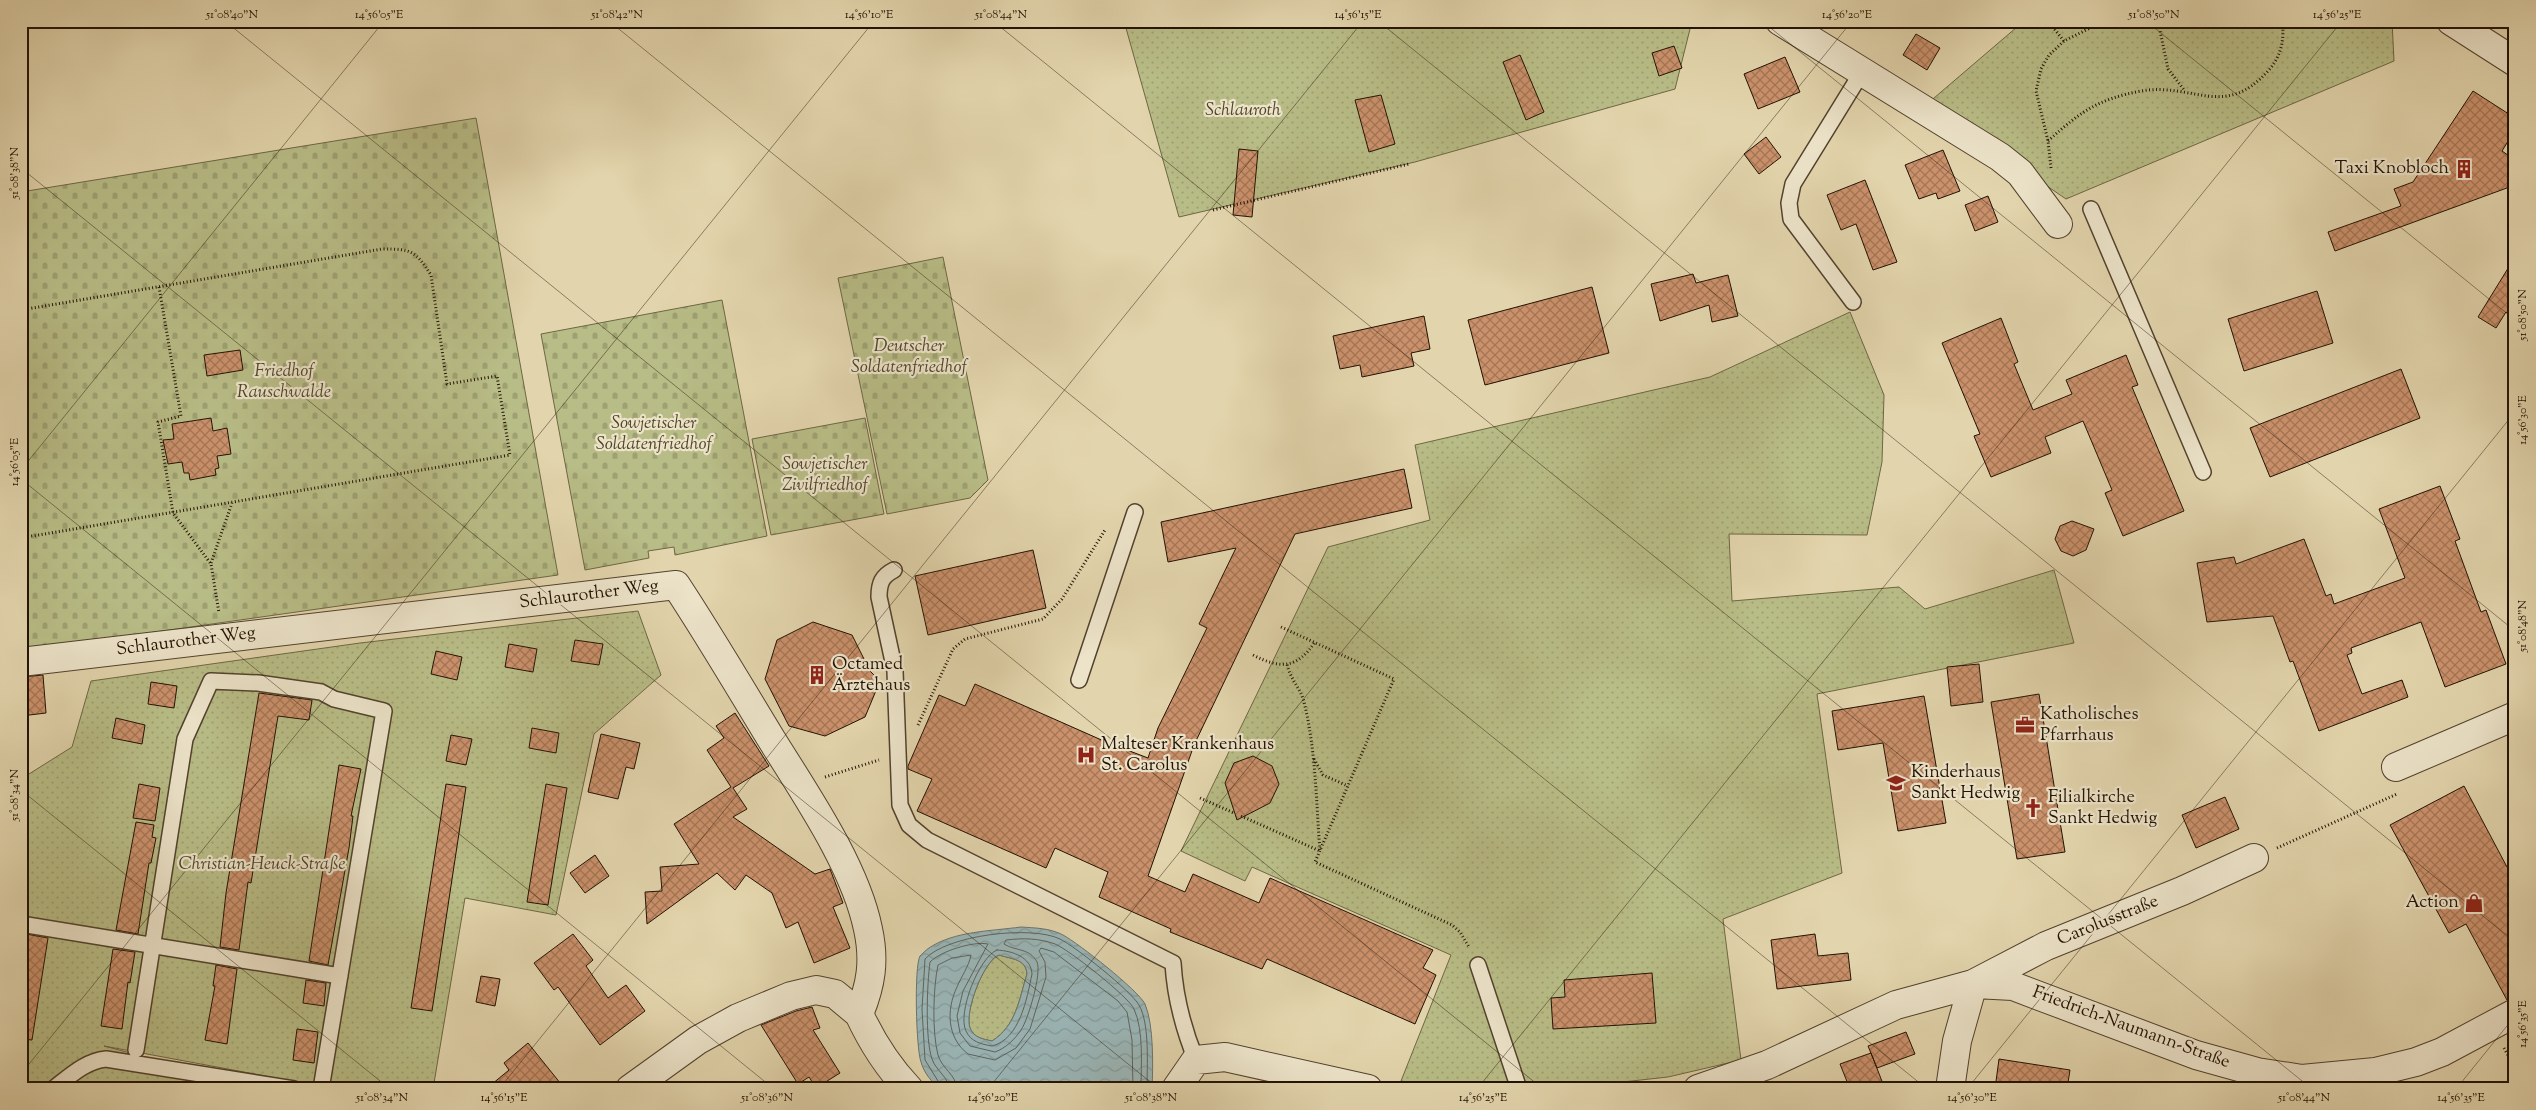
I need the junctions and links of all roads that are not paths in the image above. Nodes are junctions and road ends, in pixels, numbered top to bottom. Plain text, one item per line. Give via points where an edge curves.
1 (1780, 21) edge
2 (2451, 21) edge
3 (2515, 62) edge
4 (1862, 72) junction
5 (2091, 209) dead end
6 (2058, 224) dead end
7 (1853, 302) dead end
8 (2204, 472) dead end
9 (1135, 512) dead end
10 (894, 570) dead end
11 (21, 662) edge
12 (1079, 680) dead end
13 (2515, 716) edge
14 (2396, 767) dead end
15 (2254, 858) road end
16 (21, 924) edge
17 (152, 947) junction
18 (1478, 966) road end
19 (340, 976) junction
20 (1973, 984) junction
21 (2515, 1013) edge
22 (859, 1014) junction
23 (136, 1050) dead end
24 (1196, 1060) junction
25 (2378, 1080) edge
26 (53, 1089) edge
27 (294, 1089) edge
28 (321, 1089) edge
29 (630, 1089) edge
30 (909, 1089) edge
31 (1176, 1089) edge
32 (1368, 1089) edge
33 (1519, 1089) edge
34 (1698, 1089) edge
35 (1950, 1089) edge

1 - 4 street
2 - 3 street
4 - 6 street via 2000,157 2020,173
4 - 7 lane via 1793,184 1789,203 1791,219
5 - 8 lane
9 - 12 lane
10 - 24 lane via 884,575 879,597 895,671 900,805 909,825 927,840 1172,963 1175,995
11 - 22 street, Schlaurother Weg via 676,585 801,786 857,893 868,929 871,972 870,988
13 - 14 street
15 - 20 street, Carolusstraße via 2046,946
16 - 17 lane
17 - 19 lane
17 - 19 lane via 185,738 211,681 258,683 321,692 334,699 384,711
17 - 23 lane
18 - 33 lane
19 - 28 lane
20 - 25 street, Friedrich-Naumann-Straße via 2013,986 2196,1055 2257,1072 2302,1079
20 - 34 street, Carolusstraße via 1896,1005 1767,1065
20 - 35 street via 1957,1041
21 - 25 street, Friedrich-Naumann-Straße via 2442,1052
22 - 29 street via 835,994 816,990 791,996 738,1018 698,1040
22 - 30 street via 872,1042
24 - 31 street
24 - 32 street via 1225,1057
26 - 27 lane via 84,1066 106,1059

